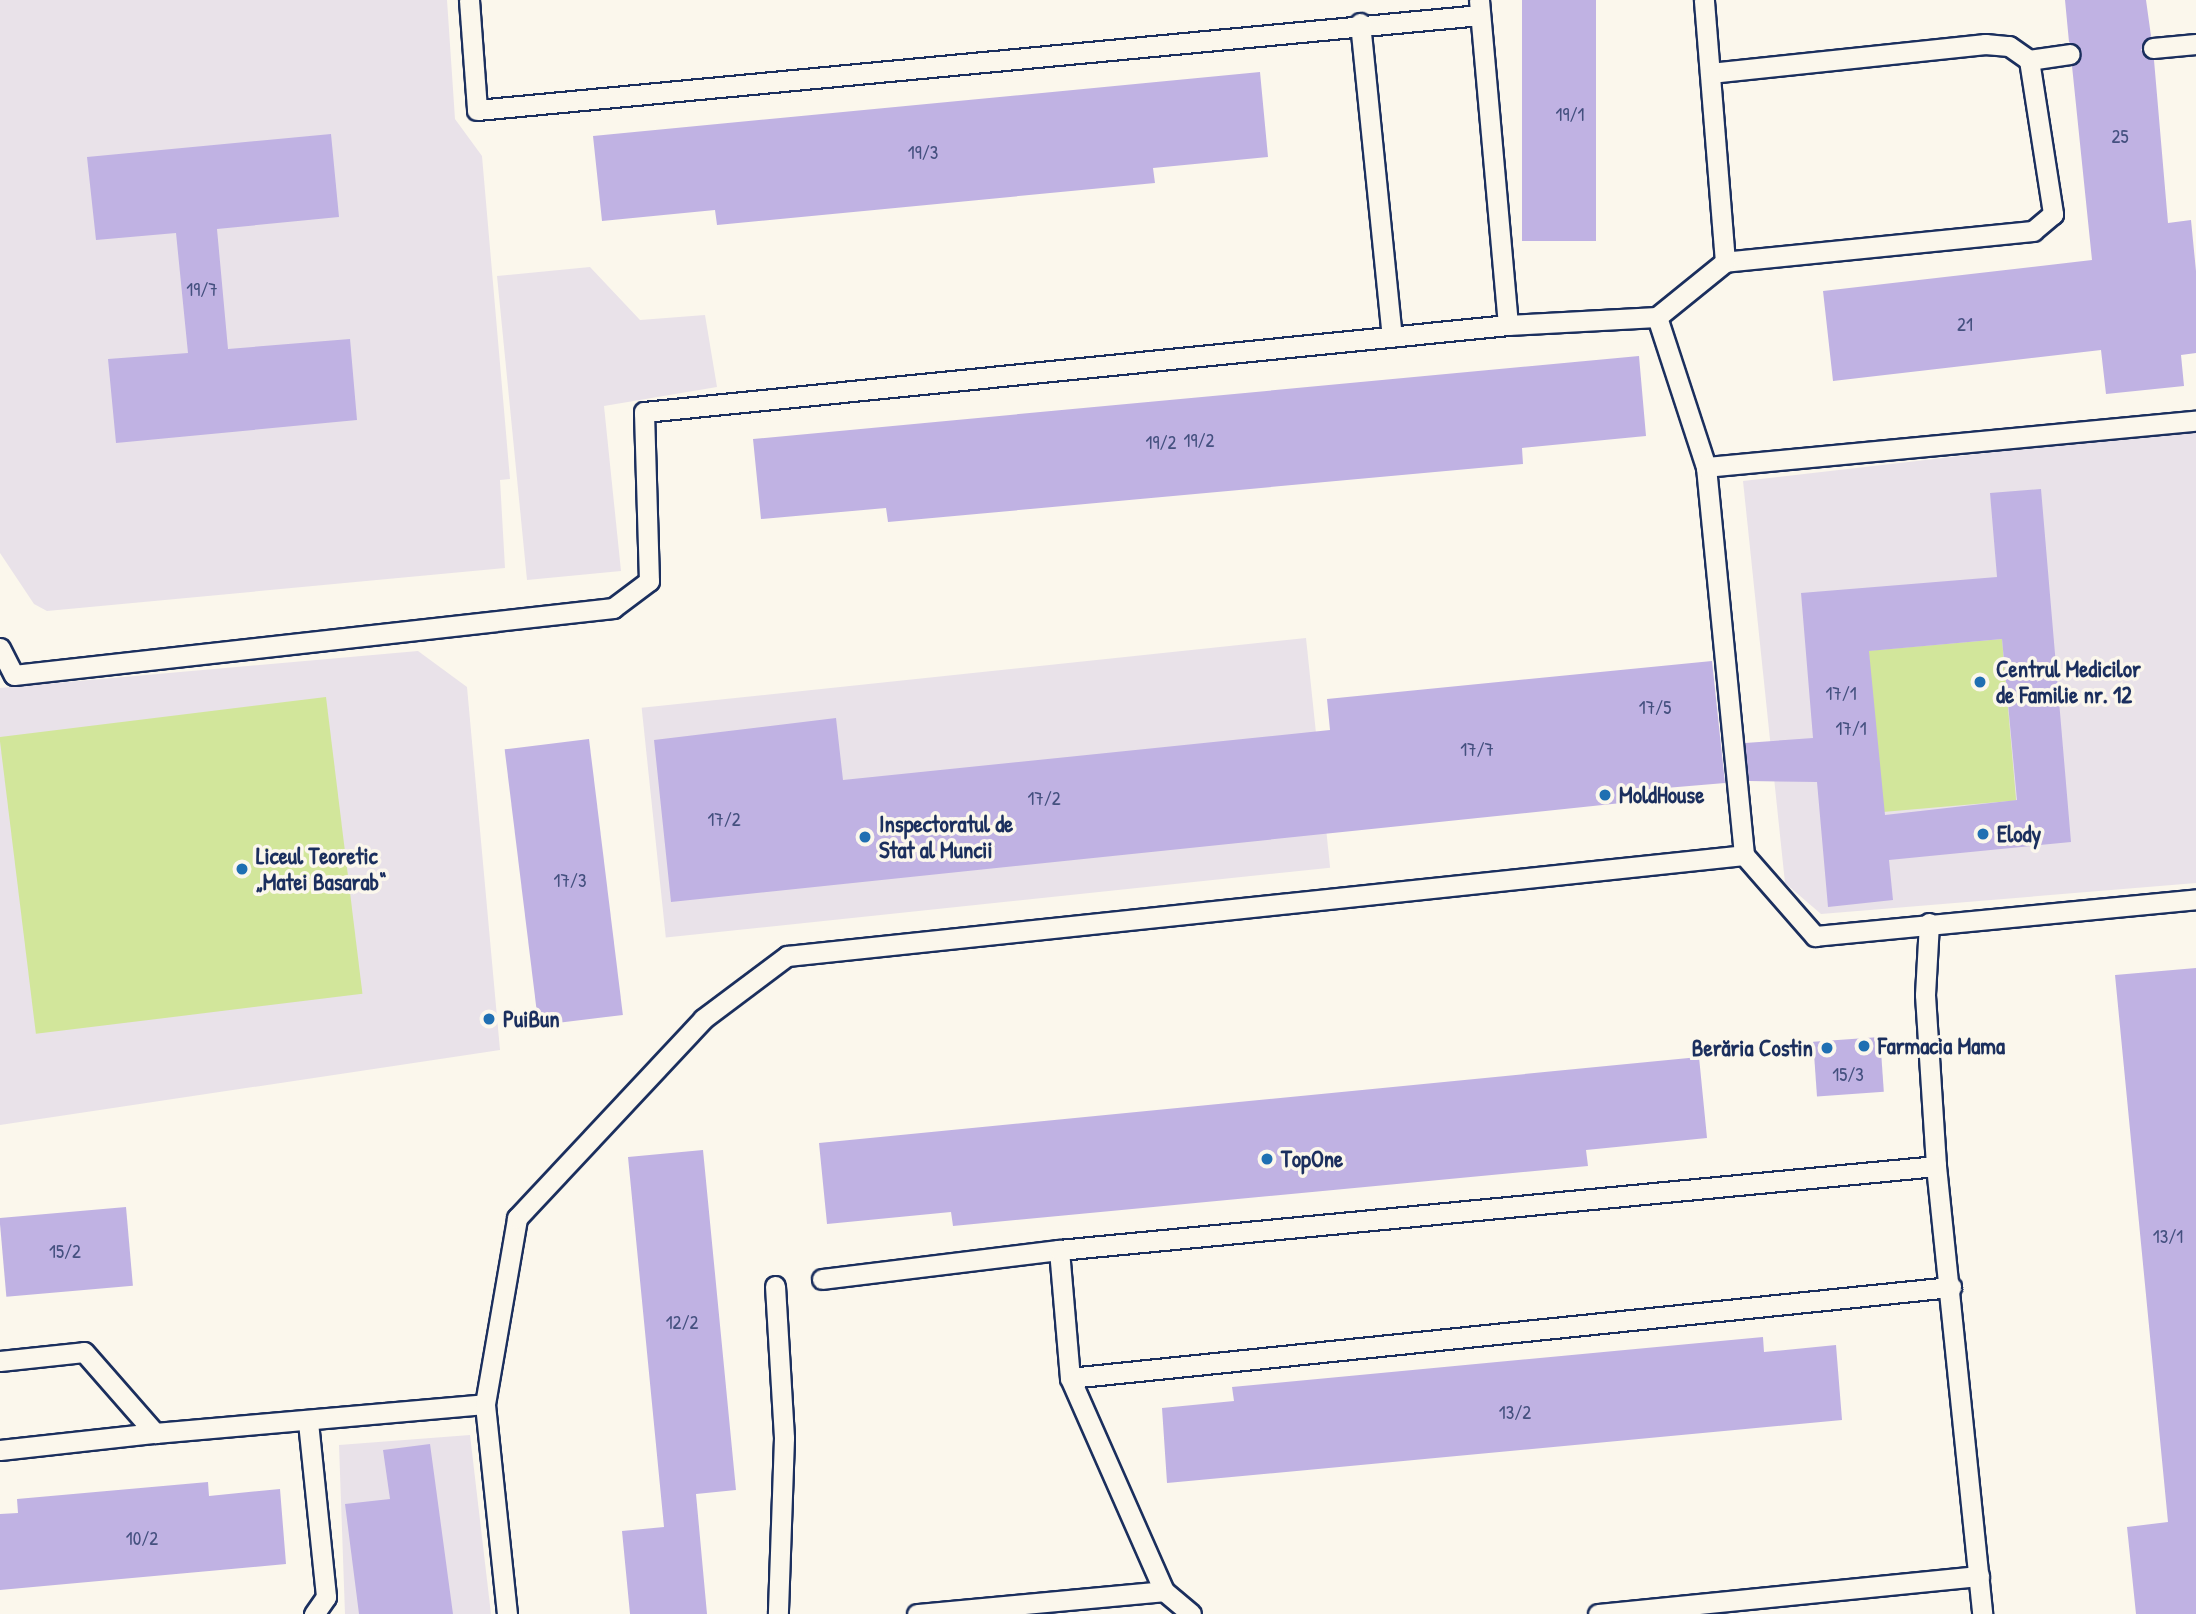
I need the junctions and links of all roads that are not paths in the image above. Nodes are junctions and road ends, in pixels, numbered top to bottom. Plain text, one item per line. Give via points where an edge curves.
1 (469, 0) edge
2 (1704, 0) edge
3 (1480, 8) edge
4 (1360, 23) junction
5 (2196, 44) edge
6 (2153, 48) dead end
7 (2070, 54) dead end
8 (2029, 60) junction
9 (1710, 73) junction
10 (1725, 262) junction
11 (1657, 317) junction
12 (1508, 325) junction
13 (1392, 336) junction
14 (2196, 421) edge
15 (1706, 467) junction
16 (0, 648) edge
17 (1744, 855) junction
18 (2196, 898) edge
19 (1929, 923) junction
20 (1936, 1166) junction
21 (1059, 1250) junction
22 (822, 1279) dead end
23 (775, 1286) dead end
24 (1951, 1287) junction
25 (0, 1360) edge
26 (1070, 1378) junction
27 (485, 1404) junction
28 (308, 1422) junction
29 (155, 1433) junction
30 (0, 1450) edge
31 (1979, 1576) junction
32 (1164, 1591) junction
33 (314, 1614) edge
34 (507, 1614) edge
35 (778, 1614) edge
36 (917, 1614) edge
37 (1191, 1614) edge
38 (1598, 1614) edge
39 (1982, 1614) edge

1 - 4 lane via 477,110
2 - 9 lane
3 - 4 lane
3 - 12 lane
4 - 13 lane
5 - 6 lane
7 - 8 lane
8 - 9 lane via 2009,46 1985,44
8 - 10 lane via 2053,214 2046,226
9 - 10 lane
10 - 11 lane
11 - 12 lane
11 - 15 lane
12 - 13 lane
13 - 16 lane via 644,412 649,581 613,608 14,674
14 - 15 lane
15 - 17 lane
17 - 19 lane via 1815,936
17 - 27 lane via 787,956 703,1018 517,1218
18 - 19 lane
19 - 20 lane via 1925,995
20 - 21 lane
20 - 24 lane
21 - 22 lane
21 - 26 lane
23 - 35 lane via 784,1438
24 - 26 lane
24 - 31 lane
25 - 29 lane via 84,1352
26 - 32 lane
27 - 28 lane
27 - 34 lane
28 - 29 lane
28 - 33 lane via 326,1597
29 - 30 lane
31 - 38 lane
31 - 39 lane
32 - 36 lane
32 - 37 lane

